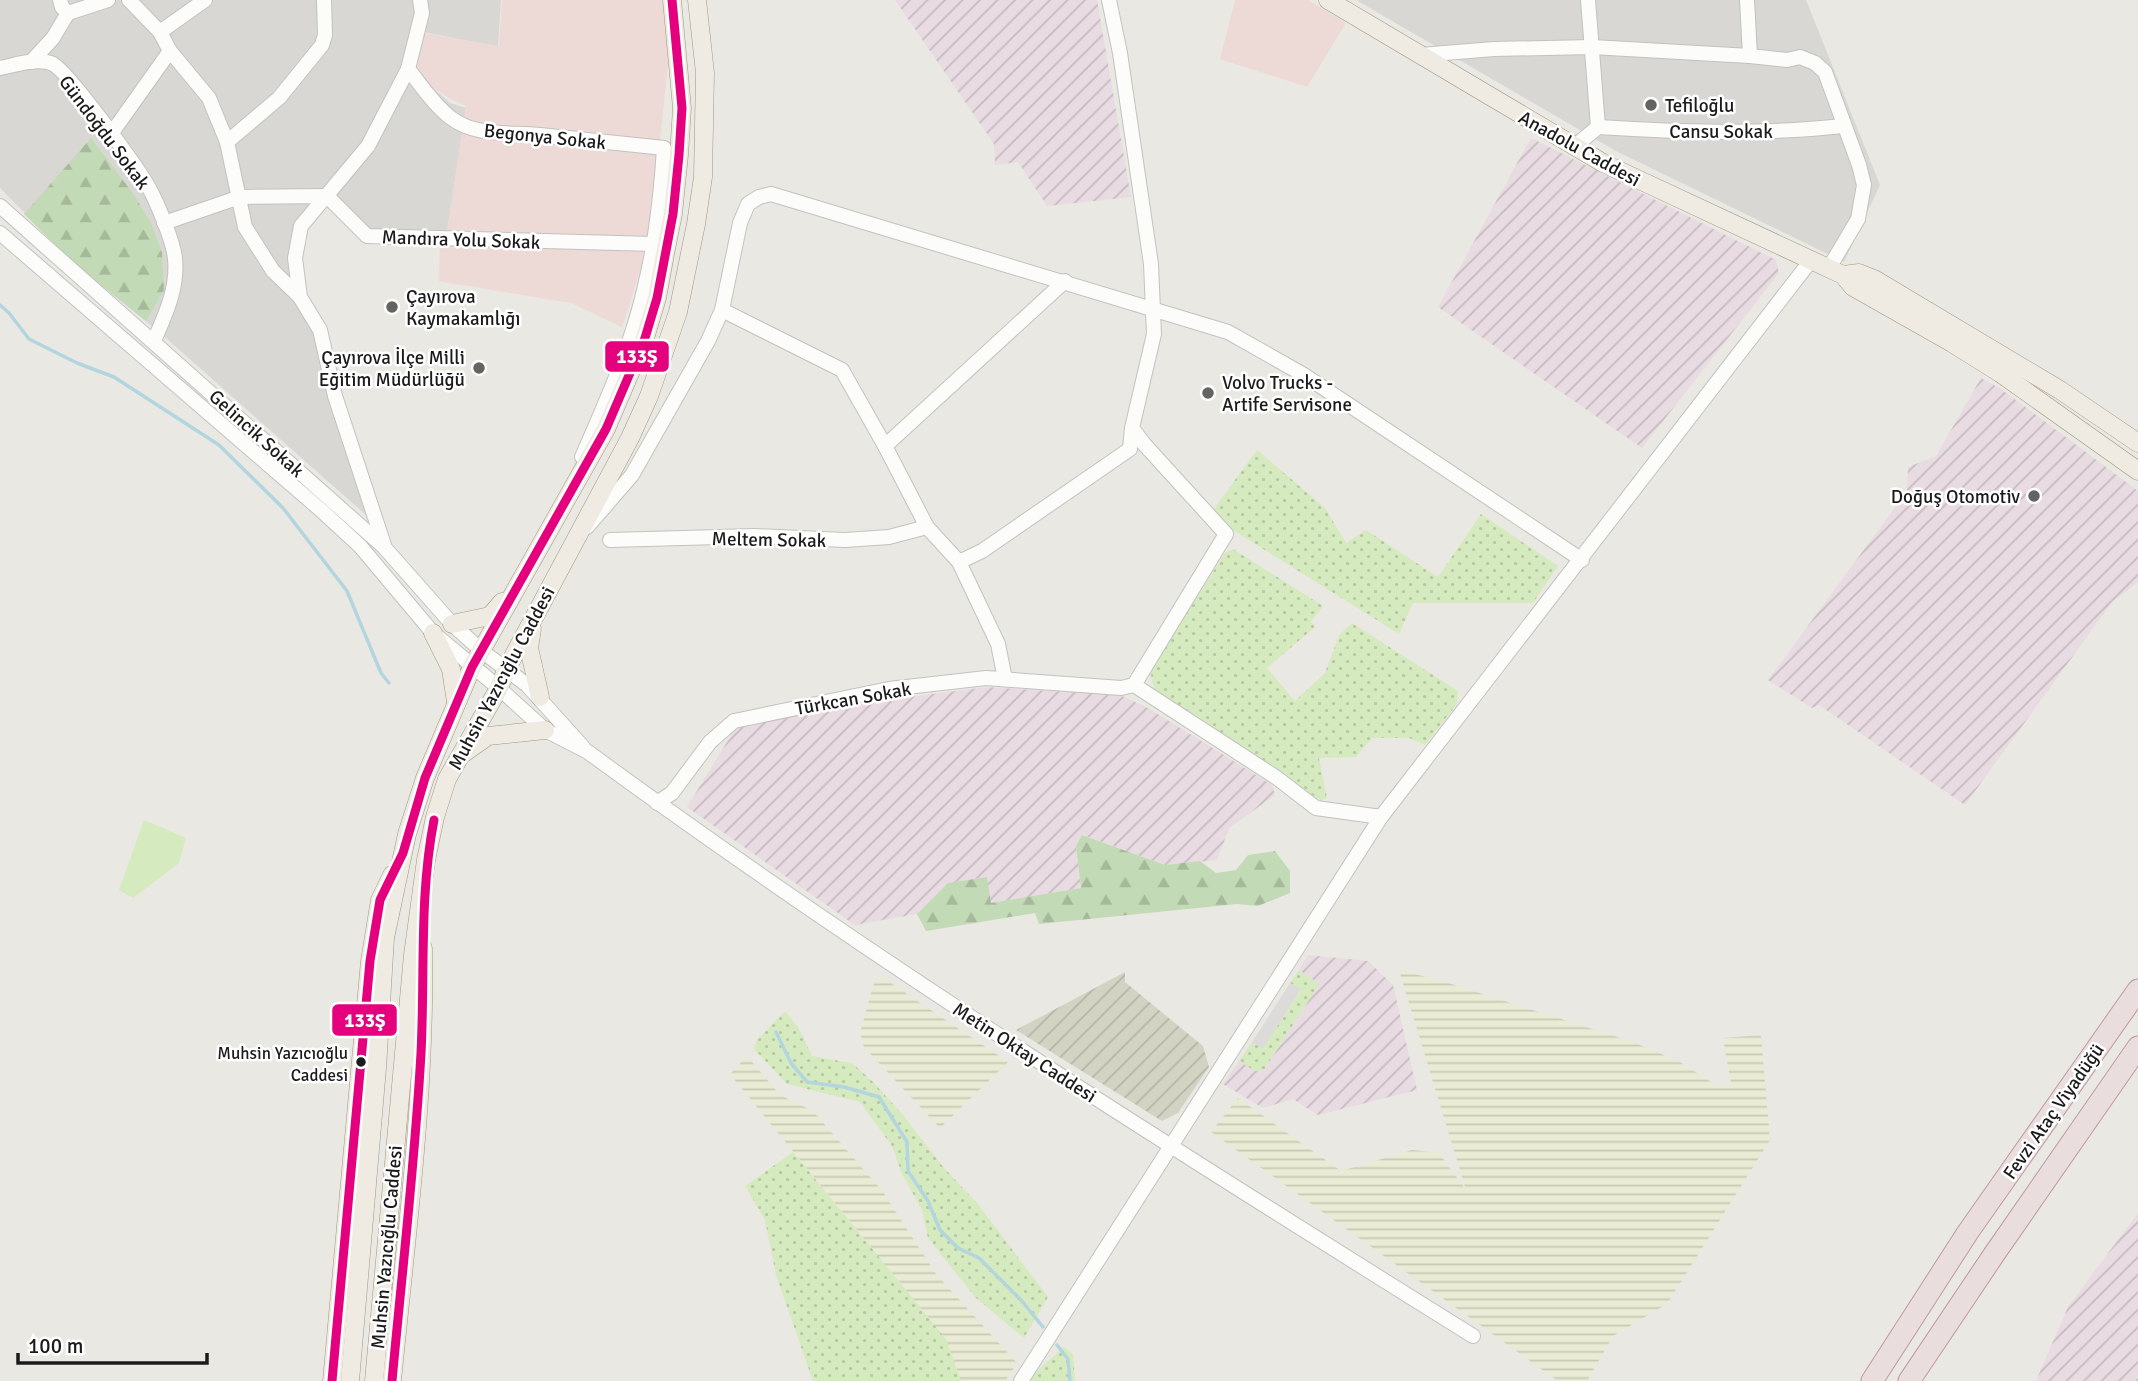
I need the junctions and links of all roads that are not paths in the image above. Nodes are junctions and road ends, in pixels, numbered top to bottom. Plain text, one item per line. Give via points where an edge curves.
1 (108, 0) edge
2 (129, 0) edge
3 (205, 0) edge
4 (324, 0) edge
5 (420, 0) edge
6 (697, 0) edge
7 (704, 0) edge
8 (1109, 0) edge
9 (1328, 0) edge
10 (1588, 0) edge
11 (1746, 0) edge
12 (671, 2) edge
13 (64, 6) edge
14 (160, 32) junction
15 (1592, 47) junction
16 (170, 51) junction
17 (1420, 55) junction
18 (1750, 55) junction
19 (32, 62) junction
20 (0, 68) edge
21 (408, 69) junction
22 (705, 73) junction
23 (1843, 126) junction
24 (1598, 127) junction
25 (111, 134) junction
26 (227, 142) junction
27 (1574, 147) junction
28 (664, 148) joint
29 (327, 196) junction
30 (240, 197) junction
31 (0, 206) edge
32 (164, 223) junction
33 (0, 233) edge
34 (654, 244) junction
35 (1812, 259) junction
36 (1836, 271) junction
37 (1065, 281) junction
38 (300, 297) junction
39 (1152, 308) junction
40 (722, 310) junction
41 (154, 341) junction
42 (1132, 428) junction
43 (2138, 443) edge
44 (885, 446) junction
45 (2138, 471) edge
46 (559, 512) junction
47 (927, 527) junction
48 (610, 540) dead end
49 (571, 546) junction
50 (384, 547) junction
51 (1581, 560) junction
52 (959, 562) junction
53 (518, 583) junction
54 (402, 596) junction
55 (533, 621) junction
56 (452, 624) junction
57 (433, 633) junction
58 (482, 651) junction
59 (472, 667) junction
60 (506, 668) junction
61 (1005, 679) junction
62 (1134, 685) junction
63 (499, 688) junction
64 (540, 697) junction
65 (457, 706) junction
66 (545, 730) junction
67 (587, 752) junction
68 (461, 755) junction
69 (657, 803) junction
70 (1381, 817) junction
71 (403, 853) junction
72 (426, 860) junction
73 (2138, 990) edge
74 (2138, 1047) edge
75 (1170, 1147) junction
76 (1473, 1336) dead end
77 (332, 1381) edge
78 (350, 1381) edge
79 (374, 1381) edge
80 (393, 1381) edge
81 (1021, 1381) edge
82 (1872, 1381) edge
83 (1909, 1381) edge

1 - 13 street
2 - 14 street
3 - 14 street
4 - 26 street via 326,35 322,45 279,98
5 - 21 street via 422,13
6 - 22 main road, Muhsin Yazıcığlu Caddesi
7 - 22 main road
8 - 39 street via 1151,264
9 - 17 main road, Anadolu Caddesi
10 - 15 street
11 - 18 street
12 - 46 main road, Muhsin Yazıcığlu Caddesi via 682,108 673,214 657,298 606,429
13 - 19 street via 53,38
14 - 16 street
15 - 17 street
15 - 18 street
15 - 24 street
16 - 25 street
16 - 26 street via 209,98
17 - 27 main road, Anadolu Caddesi
18 - 23 street via 1787,60 1800,57 1815,63 1825,72
19 - 20 street
19 - 25 street, Gündoğdu Sokak via 53,64
21 - 28 street, Begonya Sokak via 451,118 470,128
21 - 29 street via 368,146
22 - 49 main road, Muhsin Yazıcığlu Caddesi via 703,177 678,312 630,438
23 - 24 street, Cansu Sokak via 1706,133
23 - 36 street via 1864,185 1853,231
24 - 27 street
25 - 32 street, Gündoğdu Sokak via 149,188
26 - 30 street
27 - 35 main road, Anadolu Caddesi
28 - 34 street, Muhsin Yazıcığlu Caddesi
29 - 30 street
29 - 34 street, Mandıra Yolu Sokak via 367,236
29 - 38 street via 301,226 295,258
30 - 32 street
30 - 38 street via 245,227 273,271
31 - 41 street, Gelincik Sokak
32 - 41 street, Gündoğdu Sokak via 175,258 172,299
33 - 54 street, Gelincik Sokak via 322,510
34 - 46 street, Muhsin Yazıcığlu Caddesi via 634,327
35 - 36 main road, Anadolu Caddesi
35 - 51 street
36 - 43 main road, Anadolu Caddesi via 1874,279 2060,390
36 - 45 main road, Anadolu Caddesi via 1853,287 2000,373
37 - 39 street
37 - 40 street via 771,194 748,204
37 - 44 street
38 - 50 street via 320,330 335,396
39 - 42 street via 1154,334
39 - 51 street via 1228,332 1304,375
40 - 44 street via 842,370
40 - 49 street via 632,475
41 - 50 street, Gelincik Sokak
42 - 52 street via 1130,449 982,551
42 - 62 street via 1226,534
44 - 47 street
46 - 53 main road, Muhsin Yazıcığlu Caddesi
47 - 48 street, Meltem Sokak via 890,537 845,540 755,536
47 - 52 street
49 - 55 main road, Muhsin Yazıcığlu Caddesi
50 - 54 street
50 - 56 street, Gelincik Sokak
51 - 70 street
52 - 61 street via 998,644
53 - 56 main road via 490,616
53 - 58 main road, Muhsin Yazıcığlu Caddesi
54 - 57 street, Gelincik Sokak
55 - 60 main road, Muhsin Yazıcığlu Caddesi
55 - 64 main road via 529,648
56 - 58 street, Gelincik Sokak
57 - 59 street, Gelincik Sokak
57 - 65 main road via 452,669
58 - 59 main road, Muhsin Yazıcığlu Caddesi
58 - 60 street, Gelincik Sokak
59 - 63 street, Gelincik Sokak
59 - 65 main road, Muhsin Yazıcığlu Caddesi
60 - 63 main road, Muhsin Yazıcığlu Caddesi
60 - 64 street, Metin Oktay Caddesi
61 - 62 street, Türkcan Sokak via 1121,688
61 - 69 street, Türkcan Sokak via 889,689 734,721 710,742 672,793
62 - 70 street via 1316,808
63 - 66 street, Metin Oktay Caddesi
63 - 68 main road, Muhsin Yazıcığlu Caddesi
64 - 67 street, Metin Oktay Caddesi
65 - 71 main road, Muhsin Yazıcığlu Caddesi via 425,778
66 - 67 street, Metin Oktay Caddesi
66 - 68 main road via 488,736
67 - 69 street, Metin Oktay Caddesi
68 - 72 main road, Muhsin Yazıcığlu Caddesi via 447,779
69 - 75 street, Metin Oktay Caddesi via 852,939
70 - 75 street
71 - 77 main road via 380,900 373,935
71 - 78 main road, Muhsin Yazıcığlu Caddesi via 385,938
72 - 79 main road, Muhsin Yazıcığlu Caddesi
72 - 80 main road via 419,1089
73 - 82 highway, Fevzi Ataç Viyadüğü via 1968,1232
74 - 83 highway, Fevzi Ataç Viyadüğü
75 - 76 street, Metin Oktay Caddesi
75 - 81 street

